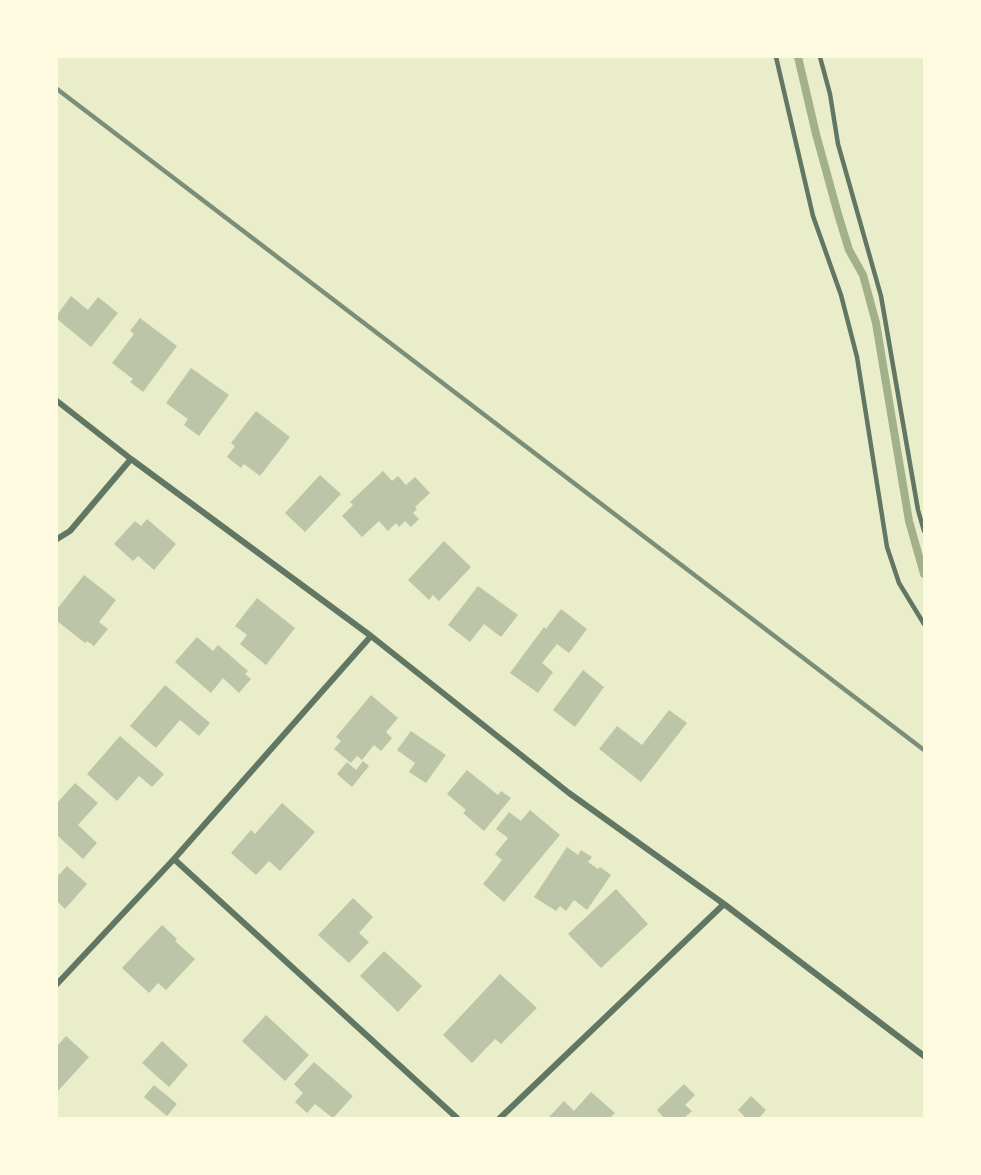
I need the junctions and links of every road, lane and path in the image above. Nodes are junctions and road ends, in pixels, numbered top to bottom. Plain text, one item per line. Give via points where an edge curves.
1 (776, 57) edge
2 (820, 57) edge
3 (57, 401) edge
4 (131, 459) junction
5 (924, 531) edge
6 (57, 539) edge
7 (924, 624) edge
8 (371, 636) junction
9 (174, 859) junction
10 (724, 904) junction
11 (57, 984) edge
12 (924, 1056) edge
13 (457, 1118) edge
14 (500, 1118) edge

1 - 7 lane via 813,216 841,295 857,357 887,547 899,583
2 - 5 lane via 838,144 881,296
3 - 4 street
4 - 6 street via 70,531
4 - 8 street
8 - 9 street
8 - 10 street via 569,794
9 - 11 street
9 - 13 street
10 - 12 street
10 - 14 street

